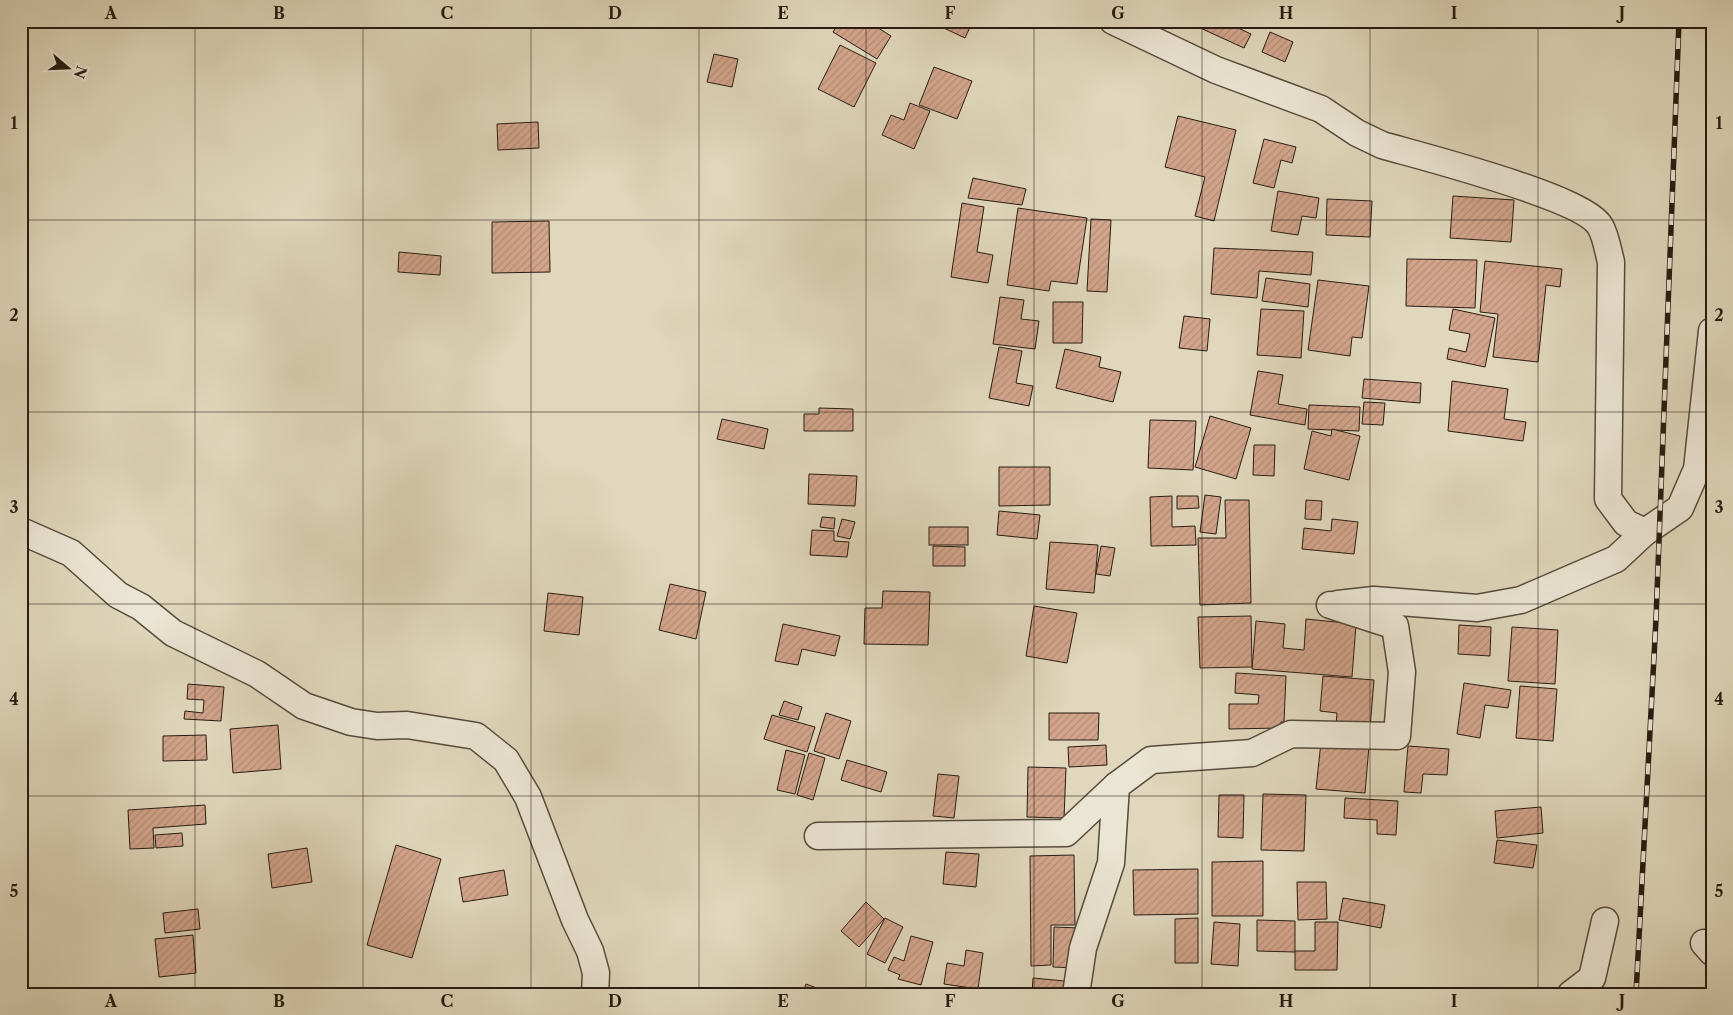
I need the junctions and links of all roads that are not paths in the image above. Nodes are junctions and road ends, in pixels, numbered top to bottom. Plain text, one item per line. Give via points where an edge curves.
1 (1113, 21) edge
2 (1712, 331) edge
3 (21, 531) edge
4 (1645, 532) junction
5 (1116, 786) junction
6 (818, 836) dead end
7 (1605, 921) dead end
8 (595, 994) edge
9 (1076, 994) edge
10 (1571, 994) edge

1 - 4 street via 1216,70 1322,110 1382,145 1542,193 1577,208 1599,225 1611,262 1608,499 1626,523
2 - 4 street via 1697,469 1680,508
3 - 8 street via 71,553 118,595 141,607 173,633 257,674 304,706 352,722 377,726 407,725 476,736 506,760 528,797 574,920 590,951 596,973
4 - 5 street via 1616,559 1521,600 1477,608 1374,600 1330,605 1394,626 1402,672 1397,736 1291,734 1252,753 1151,760
5 - 6 street via 1066,833
5 - 9 street via 1111,863 1083,948
7 - 10 street via 1592,978

